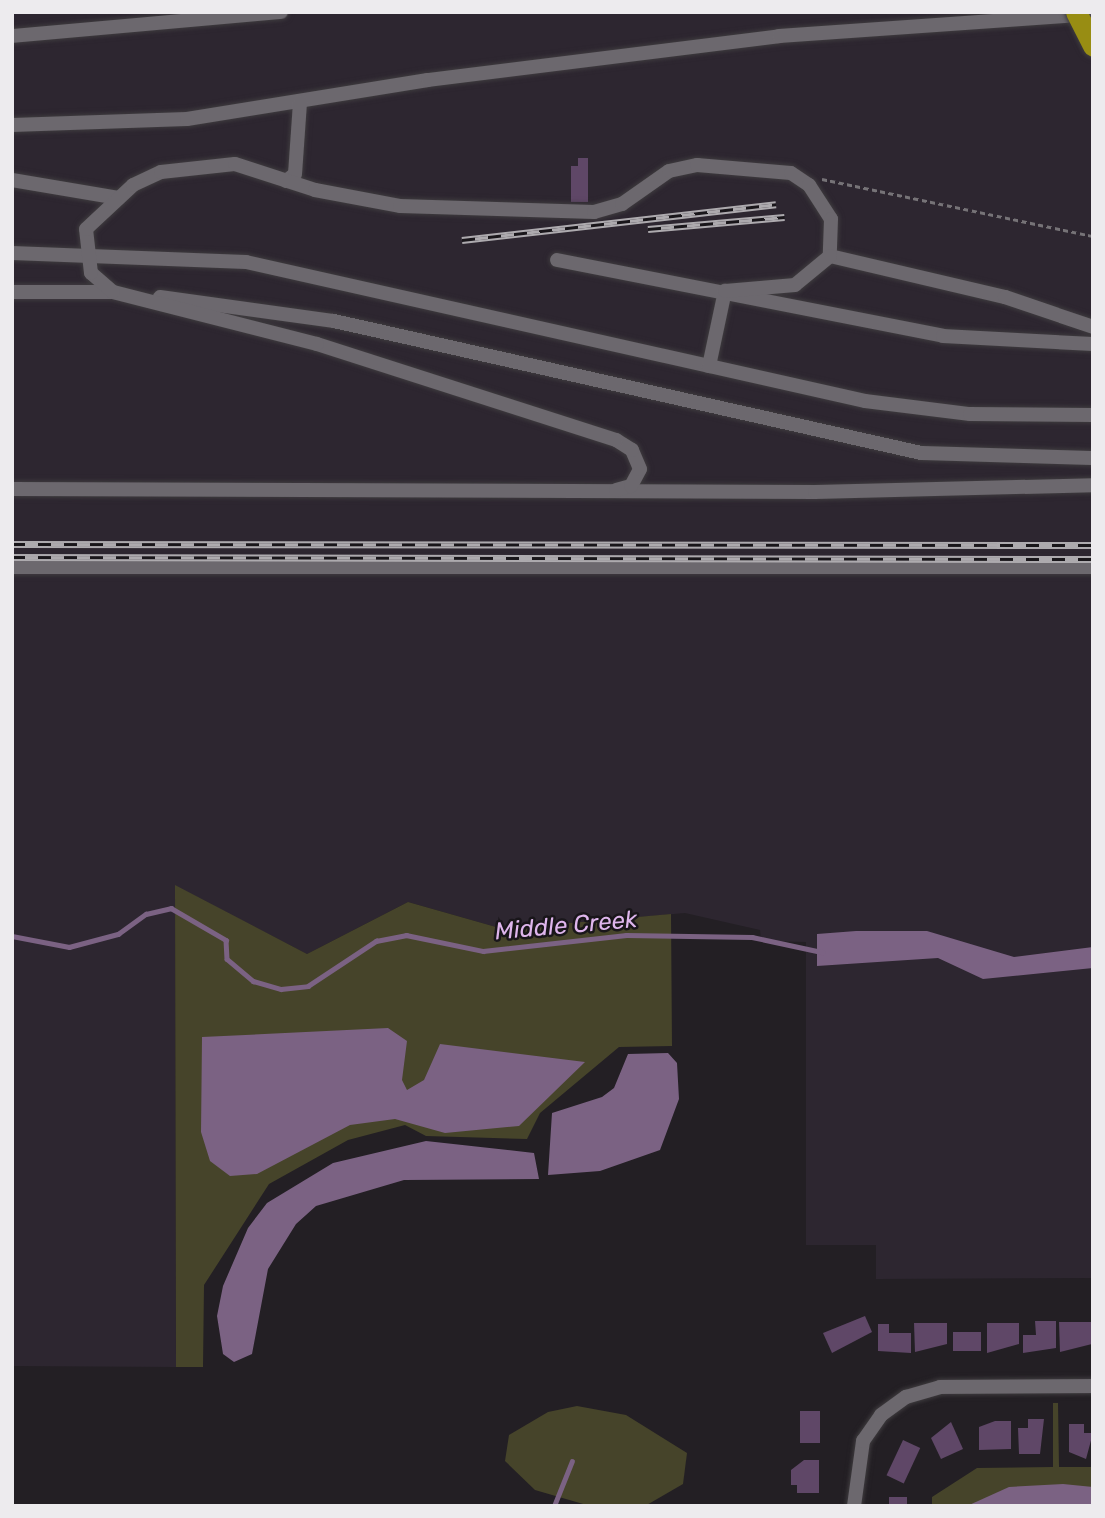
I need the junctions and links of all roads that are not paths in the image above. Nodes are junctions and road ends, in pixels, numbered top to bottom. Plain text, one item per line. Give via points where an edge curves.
1 (281, 12) edge
2 (1076, 12) edge
3 (1093, 14) edge
4 (12, 36) edge
5 (1093, 46) edge
6 (300, 102) junction
7 (12, 125) edge
8 (12, 180) edge
9 (286, 181) junction
10 (117, 198) junction
11 (12, 253) edge
12 (85, 253) junction
13 (830, 256) junction
14 (557, 260) dead end
15 (725, 291) junction
16 (12, 292) edge
17 (113, 292) junction
18 (1093, 327) edge
19 (1093, 344) edge
20 (709, 366) junction
21 (1093, 415) edge
22 (1093, 458) edge
23 (1093, 485) edge
24 (12, 489) edge
25 (616, 490) junction
26 (12, 567) edge
27 (1093, 567) edge
28 (1093, 1386) edge
29 (854, 1506) edge

1 - 4 street
2 - 5 highway, bridge
3 - 6 street via 779,36
6 - 7 street via 153,122
6 - 9 street via 295,174
8 - 10 street
9 - 10 street via 235,164 189,168 161,172
9 - 13 street via 400,206 594,212 622,204 681,167 791,173 810,185 831,219
10 - 12 street via 86,229
11 - 12 street
12 - 17 street via 91,273
12 - 20 street via 259,265
13 - 15 street via 795,285
13 - 18 street via 1005,297
14 - 15 street
15 - 19 street via 943,336
15 - 20 street
16 - 17 street
17 - 22 street via 334,321 921,453
17 - 25 street via 317,344 616,440 632,450 640,469 631,486
20 - 21 street via 923,410
23 - 25 street
24 - 25 street
26 - 27 street
28 - 29 street via 940,1387 895,1403 863,1441

